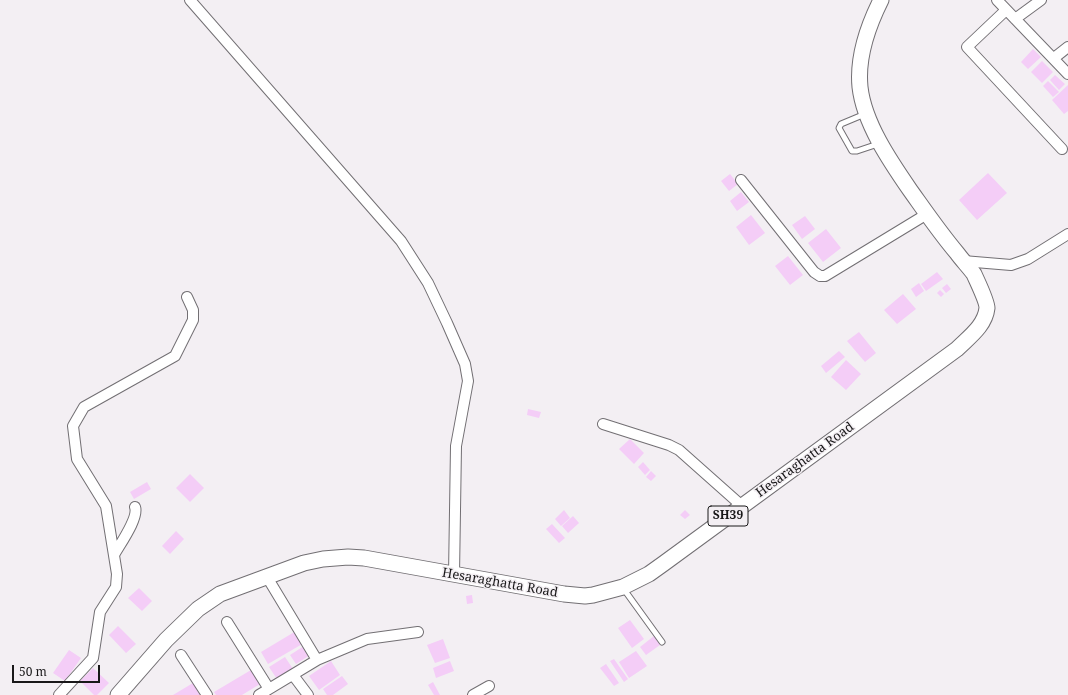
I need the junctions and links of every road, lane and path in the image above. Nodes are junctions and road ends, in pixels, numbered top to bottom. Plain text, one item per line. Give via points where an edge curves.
1 (190, 0) edge
2 (881, 0) edge
3 (997, 0) edge
4 (1041, 0) edge
5 (1006, 10) junction
6 (1015, 19) junction
7 (1068, 47) edge
8 (1054, 58) junction
9 (1068, 74) edge
10 (867, 113) junction
11 (881, 143) junction
12 (1062, 149) dead end
13 (741, 180) dead end
14 (927, 214) junction
15 (1068, 234) edge
16 (963, 261) junction
17 (187, 297) dead end
18 (603, 424) dead end
19 (742, 506) junction
20 (135, 507) dead end
21 (114, 555) junction
22 (454, 575) junction
23 (267, 577) junction
24 (623, 587) junction
25 (227, 622) dead end
26 (418, 632) dead end
27 (662, 642) dead end
28 (181, 654) dead end
29 (317, 660) junction
30 (293, 674) junction
31 (489, 686) dead end
32 (269, 689) junction
33 (59, 695) edge
34 (118, 695) edge
35 (207, 695) edge
36 (259, 695) edge
37 (308, 695) edge
38 (473, 695) edge

1 - 22 street via 401,241 428,283 448,323 465,364 468,381 456,446
2 - 10 main road, Hesaraghatta Road / SH39 via 872,17 860,62 860,87
3 - 5 street
4 - 6 street
5 - 6 street
5 - 12 street via 967,47
6 - 8 street
7 - 8 street
8 - 9 street
10 - 11 main road, Hesaraghatta Road / SH39
10 - 11 lane via 841,124 839,128 852,151
11 - 14 main road, Hesaraghatta Road / SH39
13 - 14 street via 814,272 820,276 826,276
14 - 16 main road, Hesaraghatta Road / SH39
15 - 16 street via 1028,259 1011,264
16 - 19 main road, Hesaraghatta Road / SH39 via 973,274 987,306 985,318 978,329 957,348
17 - 21 street via 193,320 176,356 84,407 73,426 77,458 106,506
18 - 19 street via 680,450
19 - 24 main road, Hesaraghatta Road / SH39 via 649,574
20 - 21 street via 129,530
21 - 33 street via 116,587 100,612 93,658
22 - 23 main road, Hesaraghatta Road / SH39 via 348,557 304,563
22 - 24 main road, Hesaraghatta Road / SH39 via 585,596
23 - 29 street
23 - 34 main road, Hesaraghatta Road / SH39 via 220,594 198,609 166,640
24 - 27 lane
25 - 32 street
26 - 29 street via 367,639
28 - 35 street
29 - 30 street
30 - 32 street
30 - 37 street
31 - 38 street
32 - 36 street

